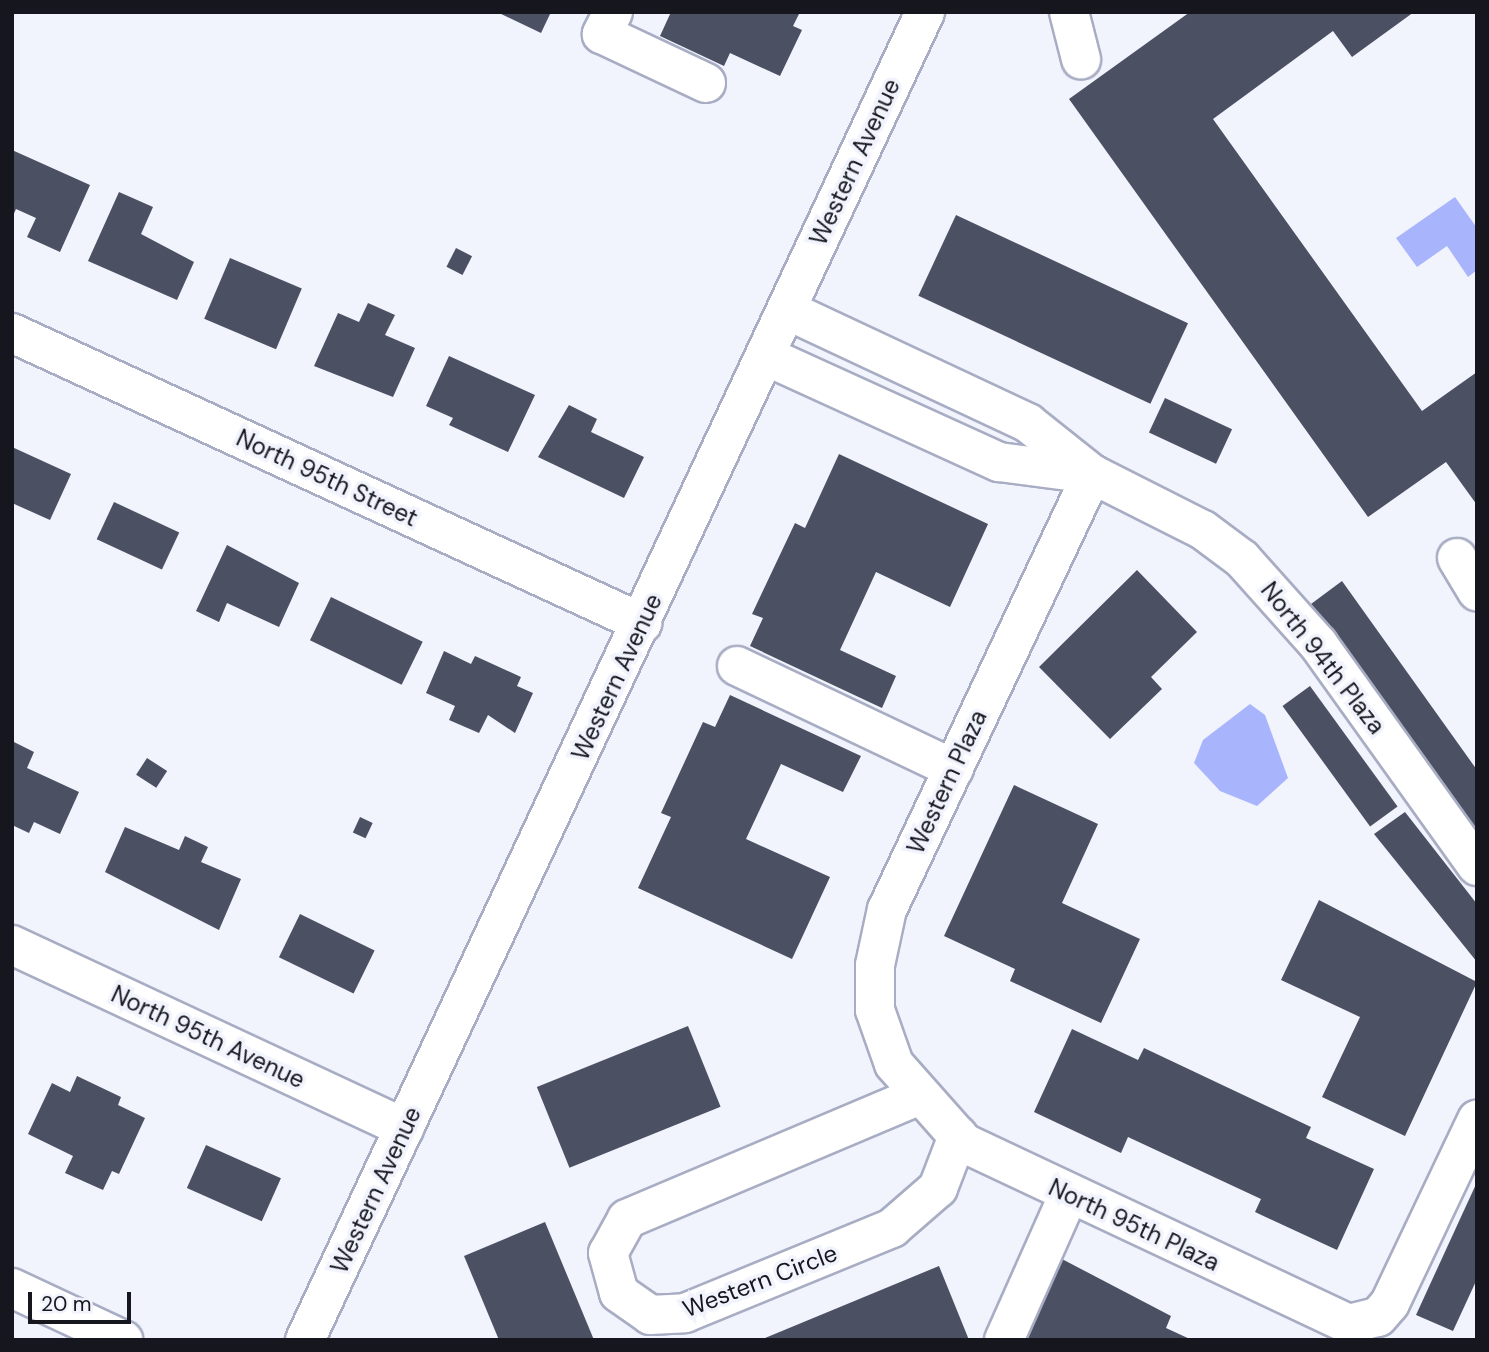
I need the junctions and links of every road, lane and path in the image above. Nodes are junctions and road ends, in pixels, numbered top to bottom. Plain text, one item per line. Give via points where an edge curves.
1 (613, 12) edge
2 (925, 12) edge
3 (1069, 12) edge
4 (1081, 59) dead end
5 (706, 83) dead end
6 (787, 310) junction
7 (12, 333) edge
8 (766, 356) junction
9 (1092, 474) junction
10 (1457, 558) dead end
11 (1477, 591) edge
12 (642, 623) junction
13 (737, 666) dead end
14 (954, 769) junction
15 (1477, 866) edge
16 (12, 945) edge
17 (918, 1096) junction
18 (1477, 1121) edge
19 (404, 1128) junction
20 (958, 1136) junction
21 (1069, 1194) junction
22 (12, 1288) edge
23 (123, 1340) edge
24 (305, 1340) edge
25 (1004, 1340) edge

1 - 5 street via 602,34
2 - 6 street, Western Avenue
3 - 4 street
6 - 8 street, Western Avenue
6 - 9 street, North 94th Plaza via 1028,423
7 - 12 street, North 95th Street
8 - 9 street, North 94th Plaza via 999,463
8 - 12 street, Western Avenue
9 - 14 street, Western Plaza
9 - 15 street, North 94th Plaza via 1203,530 1275,590
10 - 11 street
12 - 19 street, Western Avenue
13 - 14 street
14 - 17 street, Western Plaza via 887,909 875,965 880,1031
16 - 19 street, North 95th Avenue
17 - 20 street, North 95th Plaza
17 - 20 street, Western Circle via 627,1219 608,1253 619,1293 650,1315 685,1313 892,1228 938,1188
18 - 21 street, North 95th Plaza via 1390,1303 1366,1323 1335,1320
19 - 24 street, Western Avenue
20 - 21 street, North 95th Plaza
21 - 25 street
22 - 23 street

